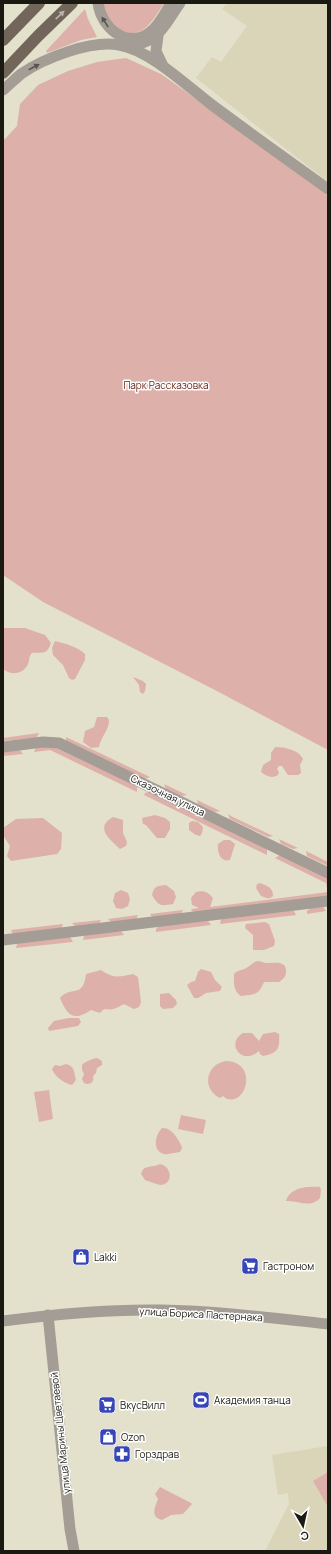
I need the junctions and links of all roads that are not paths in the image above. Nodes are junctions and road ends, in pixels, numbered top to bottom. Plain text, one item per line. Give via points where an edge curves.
1 (39, 3) edge
2 (72, 3) edge
3 (98, 3) edge
4 (171, 3) edge
5 (180, 3) edge
6 (158, 36) junction
7 (3, 40) edge
8 (126, 46) junction
9 (164, 67) junction
10 (3, 73) edge
11 (3, 90) edge
12 (328, 189) edge
13 (3, 747) edge
14 (328, 873) edge
15 (328, 901) edge
16 (3, 940) edge
17 (48, 1315) junction
18 (3, 1321) edge
19 (328, 1324) edge
20 (74, 1551) edge

1 - 7 main road
10 -> 2 main road
4 -> 3 street via 153,30 144,36 132,38 120,36 108,28
5 - 6 street
6 - 8 street via 146,43
6 - 9 street via 156,51
8 - 9 street
11 -> 8 street via 30,69 68,52 96,45
9 - 12 street
13 - 14 street, Сказочная улица via 43,742 59,743
15 - 16 street
17 - 18 street, улица Бориса Пастернака
17 - 19 street, улица Бориса Пастернака via 169,1310
17 - 20 street, улица Марины Цветаевой

